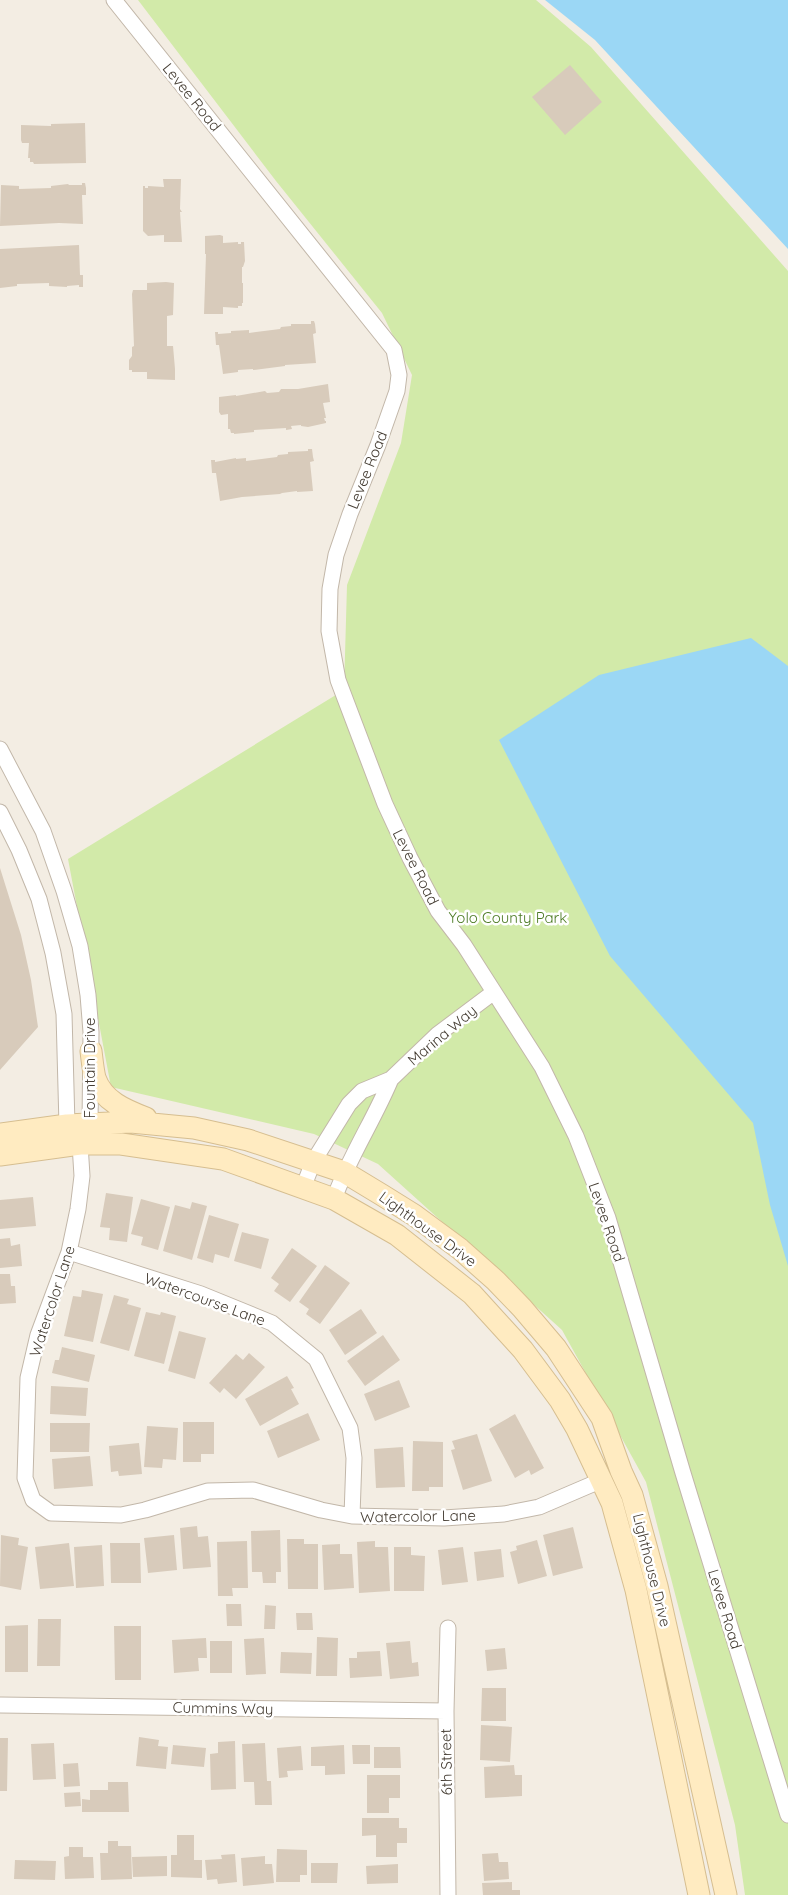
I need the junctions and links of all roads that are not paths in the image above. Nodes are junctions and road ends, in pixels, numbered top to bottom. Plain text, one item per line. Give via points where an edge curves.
1 (114, 0) edge
2 (0, 749) edge
3 (0, 812) edge
4 (494, 992) junction
5 (91, 1051) junction
6 (391, 1078) junction
7 (90, 1124) junction
8 (67, 1125) junction
9 (165, 1125) junction
10 (0, 1134) edge
11 (80, 1144) junction
12 (0, 1155) edge
13 (313, 1162) junction
14 (344, 1172) junction
15 (303, 1188) junction
16 (334, 1199) junction
17 (69, 1252) junction
18 (602, 1480) junction
19 (352, 1516) junction
20 (448, 1628) dead end
21 (0, 1705) edge
22 (446, 1712) junction
23 (788, 1815) edge
24 (448, 1895) edge
25 (699, 1895) edge
26 (726, 1895) edge

1 - 4 street, Levee Road via 394,350 399,375 397,391 336,555 330,589 329,631 338,680 405,849 438,911
2 - 5 street, Fountain Drive via 43,831 64,891 80,946 88,995
3 - 8 street, Fountain Drive via 39,899 53,953 64,1014
4 - 6 street, Marina Way via 438,1034
4 - 23 street, Levee Road via 542,1067 576,1136 608,1218
5 - 7 street, Fountain Drive
5 - 9 street via 96,1078 107,1097 122,1109
6 - 13 street, Marina Way via 362,1090 349,1104
6 - 14 street, Marina Way via 381,1104
7 - 8 street, Lighthouse Drive
7 - 9 street, Lighthouse Drive via 130,1122
7 - 11 street, Fountain Drive
8 - 10 street, Lighthouse Drive
8 - 11 street, Fountain Drive
9 - 13 street, Lighthouse Drive via 248,1140
11 - 12 street, Lighthouse Drive
11 - 15 street, Lighthouse Drive via 121,1144 223,1160
11 - 17 street, Watercolor Lane via 82,1176
13 - 14 street, Lighthouse Drive
13 - 15 street, Marina Way
14 - 16 street, Marina Way
14 - 26 street, Lighthouse Drive via 414,1215 496,1281 556,1348 602,1418 641,1524
15 - 16 street, Lighthouse Drive
16 - 18 street, Lighthouse Drive via 397,1235 472,1294 523,1350 560,1400
17 - 19 street, Watercourse Lane via 201,1294 272,1323 316,1359 350,1428 354,1458
17 - 19 street, Watercolor Lane via 38,1335 28,1378 25,1478 33,1500 51,1513 121,1515 208,1491 253,1490
18 - 19 street, Watercolor Lane via 539,1507 504,1514 436,1518
18 - 25 street, Lighthouse Drive via 612,1502 636,1590
20 - 22 street, 6th Street
21 - 22 street, Cummins Way
22 - 24 street, 6th Street

